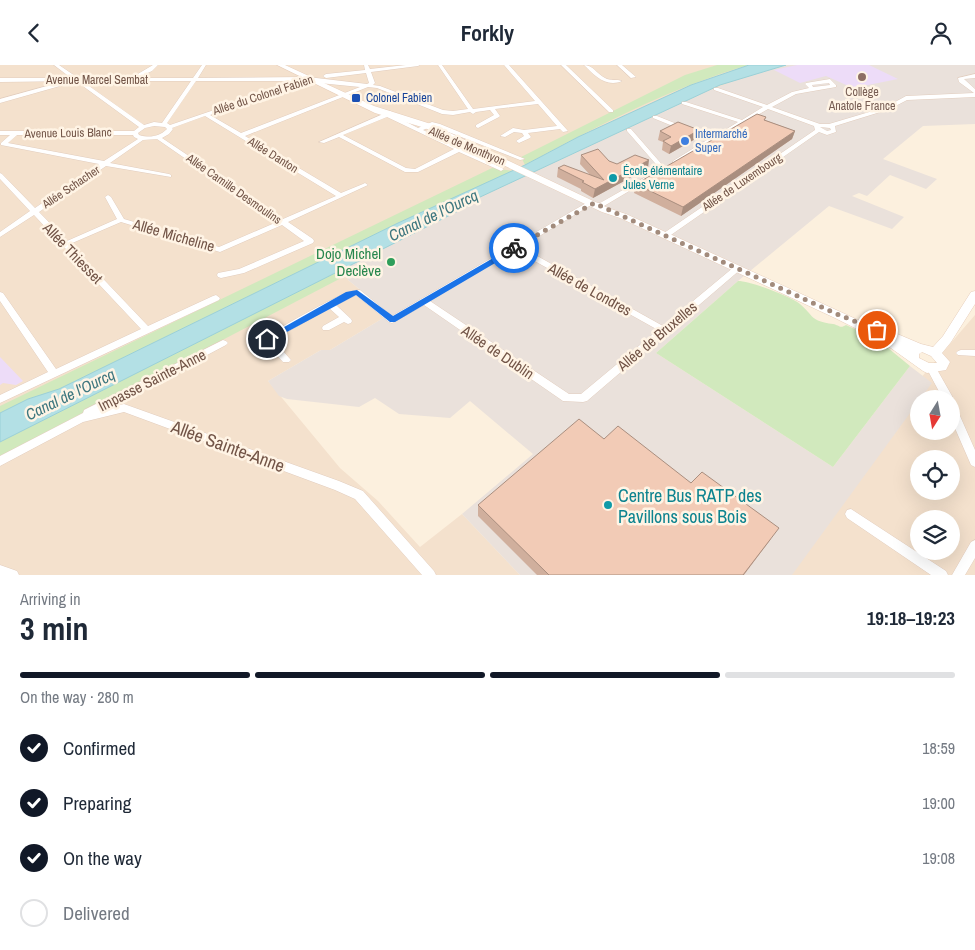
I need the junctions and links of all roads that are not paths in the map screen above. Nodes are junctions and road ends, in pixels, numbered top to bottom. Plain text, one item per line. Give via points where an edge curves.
1 (56, 65) edge
2 (156, 65) edge
3 (204, 65) edge
4 (280, 65) edge
5 (366, 65) edge
6 (418, 65) edge
7 (440, 65) edge
8 (506, 65) edge
9 (562, 65) edge
10 (586, 65) edge
11 (619, 65) edge
12 (368, 71) junction
13 (975, 76) edge
14 (633, 77) dead end
15 (324, 78) junction
16 (961, 78) joint
17 (194, 79) junction
18 (308, 79) junction
19 (0, 80) edge
20 (77, 80) junction
21 (132, 80) junction
22 (619, 81) dead end
23 (369, 85) junction
24 (716, 89) dead end
25 (812, 89) dead end
26 (975, 94) edge
27 (344, 95) junction
28 (0, 101) edge
29 (538, 102) junction
30 (684, 103) dead end
31 (767, 108) junction
32 (492, 109) junction
33 (473, 111) junction
34 (611, 111) dead end
35 (205, 114) junction
36 (388, 114) junction
37 (655, 117) dead end
38 (743, 122) junction
39 (167, 126) junction
40 (478, 126) dead end
41 (830, 126) joint
42 (144, 127) junction
43 (423, 128) junction
44 (818, 128) junction
45 (629, 130) dead end
46 (524, 132) junction
47 (0, 133) edge
48 (16, 133) junction
49 (136, 133) junction
50 (241, 135) junction
51 (339, 135) junction
52 (503, 136) dead end
53 (158, 137) junction
54 (141, 139) junction
55 (712, 140) junction
56 (519, 141) dead end
57 (322, 142) dead end
58 (511, 144) dead end
59 (458, 150) junction
60 (501, 150) junction
61 (522, 159) dead end
62 (105, 164) junction
63 (501, 169) dead end
64 (663, 169) junction
65 (656, 173) edge
66 (0, 175) edge
67 (170, 176) dead end
68 (537, 177) junction
69 (648, 178) edge
70 (365, 185) dead end
71 (341, 196) junction
72 (108, 197) dead end
73 (590, 203) junction
74 (602, 205) junction
75 (612, 210) junction
76 (34, 212) junction
77 (623, 216) junction
78 (121, 220) junction
79 (282, 222) junction
80 (0, 235) edge
81 (665, 235) junction
82 (65, 243) junction
83 (515, 247) junction
84 (737, 269) junction
85 (221, 275) dead end
86 (0, 295) edge
87 (975, 295) edge
88 (216, 298) dead end
89 (424, 301) junction
90 (330, 304) junction
91 (969, 309) edge
92 (839, 315) junction
93 (326, 328) dead end
94 (147, 330) junction
95 (664, 330) junction
96 (223, 343) dead end
97 (918, 348) junction
98 (936, 353) junction
99 (961, 353) dead end
100 (975, 353) edge
101 (286, 360) dead end
102 (914, 360) junction
103 (937, 368) junction
104 (54, 374) junction
105 (944, 390) edge
106 (0, 399) edge
107 (574, 399) joint
108 (81, 418) junction
109 (960, 428) edge
110 (0, 461) edge
111 (975, 462) edge
112 (851, 514) dead end
113 (975, 546) edge
114 (0, 571) edge
115 (13, 575) edge
116 (430, 575) edge
117 (942, 575) edge
118 (958, 575) edge

1 - 20 street
2 - 21 street
3 - 17 street
4 - 18 street, Allée de Monthyon
5 - 12 street
6 - 12 street, Allée du Colonel Fabien
7 - 33 street
8 - 29 street
9 - 34 street
10 - 22 street via 605,81
11 - 14 street
12 - 15 street, Allée du Colonel Fabien
12 - 23 street via 372,83
13 - 16 street
15 - 18 street
15 - 23 street
16 - 26 street
17 - 18 street, Avenue Marcel Sembat
17 - 21 street, Avenue Marcel Sembat
17 - 39 street
18 - 27 street, Allée de Monthyon
18 - 35 street, Allée du Colonel Fabien
19 - 20 street, Avenue Marcel Sembat
20 - 21 street, Avenue Marcel Sembat
20 - 28 street
20 - 42 street
23 - 27 street
23 - 33 street via 442,112
24 - 31 street
25 - 31 street via 794,93
26 - 41 street via 906,98 888,109
27 - 36 street, Allée de Monthyon
27 - 50 street
29 - 32 street
29 - 46 street via 562,129
30 - 38 street
31 - 38 street
31 - 44 street
32 - 33 street
32 - 40 street via 497,116
35 - 39 street, Allée du Colonel Fabien
35 - 50 street, Allée Danton
36 - 43 street, Allée de Monthyon
36 - 51 street
37 - 55 street
38 - 55 street
39 - 42 street
39 - 53 street via 166,134
41 - 44 street via 834,131 827,133
42 - 49 street
43 - 59 street, Allée de Monthyon
43 - 60 street, Allée de Monthyon via 438,125
43 - 68 street, Allée de Monthyon
44 - 81 street, Allée de Luxembourg
45 - 64 street
46 - 52 street via 513,130
46 - 56 street via 528,137
47 - 48 street, Avenue Louis Blanc
48 - 49 street, Avenue Louis Blanc
48 - 62 street via 3,144
49 - 54 street
50 - 71 street, Allée Danton
51 - 57 street
51 - 59 street via 405,170 416,171
53 - 54 street
53 - 79 street, Allée Camille Desmoulins
54 - 62 street, Allée Schacher
55 - 64 street
58 - 60 street
59 - 63 street, Allée de Monthyon
60 - 61 street, Allée de Monthyon
62 - 67 street
62 - 76 street, Allée Schacher
64 - 65 street
66 - 76 street, Allée Thiesset
68 - 73 street
68 - 74 street
69 - 74 street
70 - 71 street
71 - 79 street
72 - 78 street
73 - 75 street
73 - 77 street
73 - 83 street
74 - 75 street
75 - 77 street
76 - 80 street, Allée Schacher
76 - 82 street, Allée Thiesset
77 - 81 street
78 - 79 street, Allée Micheline via 220,249
78 - 82 street, Allée Micheline
79 - 85 street, Allée Camille Desmoulins via 310,241 241,271
81 - 84 street
82 - 94 street, Allée Thiesset
83 - 89 street
83 - 95 street, Allée de Londres
84 - 92 street
84 - 95 street, Allée de Bruxelles
86 - 104 street
87 - 91 street
88 - 94 street
89 - 90 street via 392,320 357,292
89 - 107 street, Allée de Dublin via 567,398
90 - 93 street via 347,319
90 - 101 street via 267,339
91 - 98 street
92 - 97 street
92 - 102 street via 885,338
94 - 104 street
95 - 107 street, Allée de Bruxelles via 583,398
96 - 108 street, Impasse Sainte-Anne
97 - 98 street
97 - 102 street via 911,353
98 - 103 street via 944,362
99 - 100 street
102 - 103 street
103 - 105 street
104 - 106 street
108 - 110 street, Allée Sainte-Anne
108 - 116 street, Allée Sainte-Anne via 124,409 339,486 359,495
109 - 111 street
112 - 117 street
113 - 118 street
114 - 115 street

